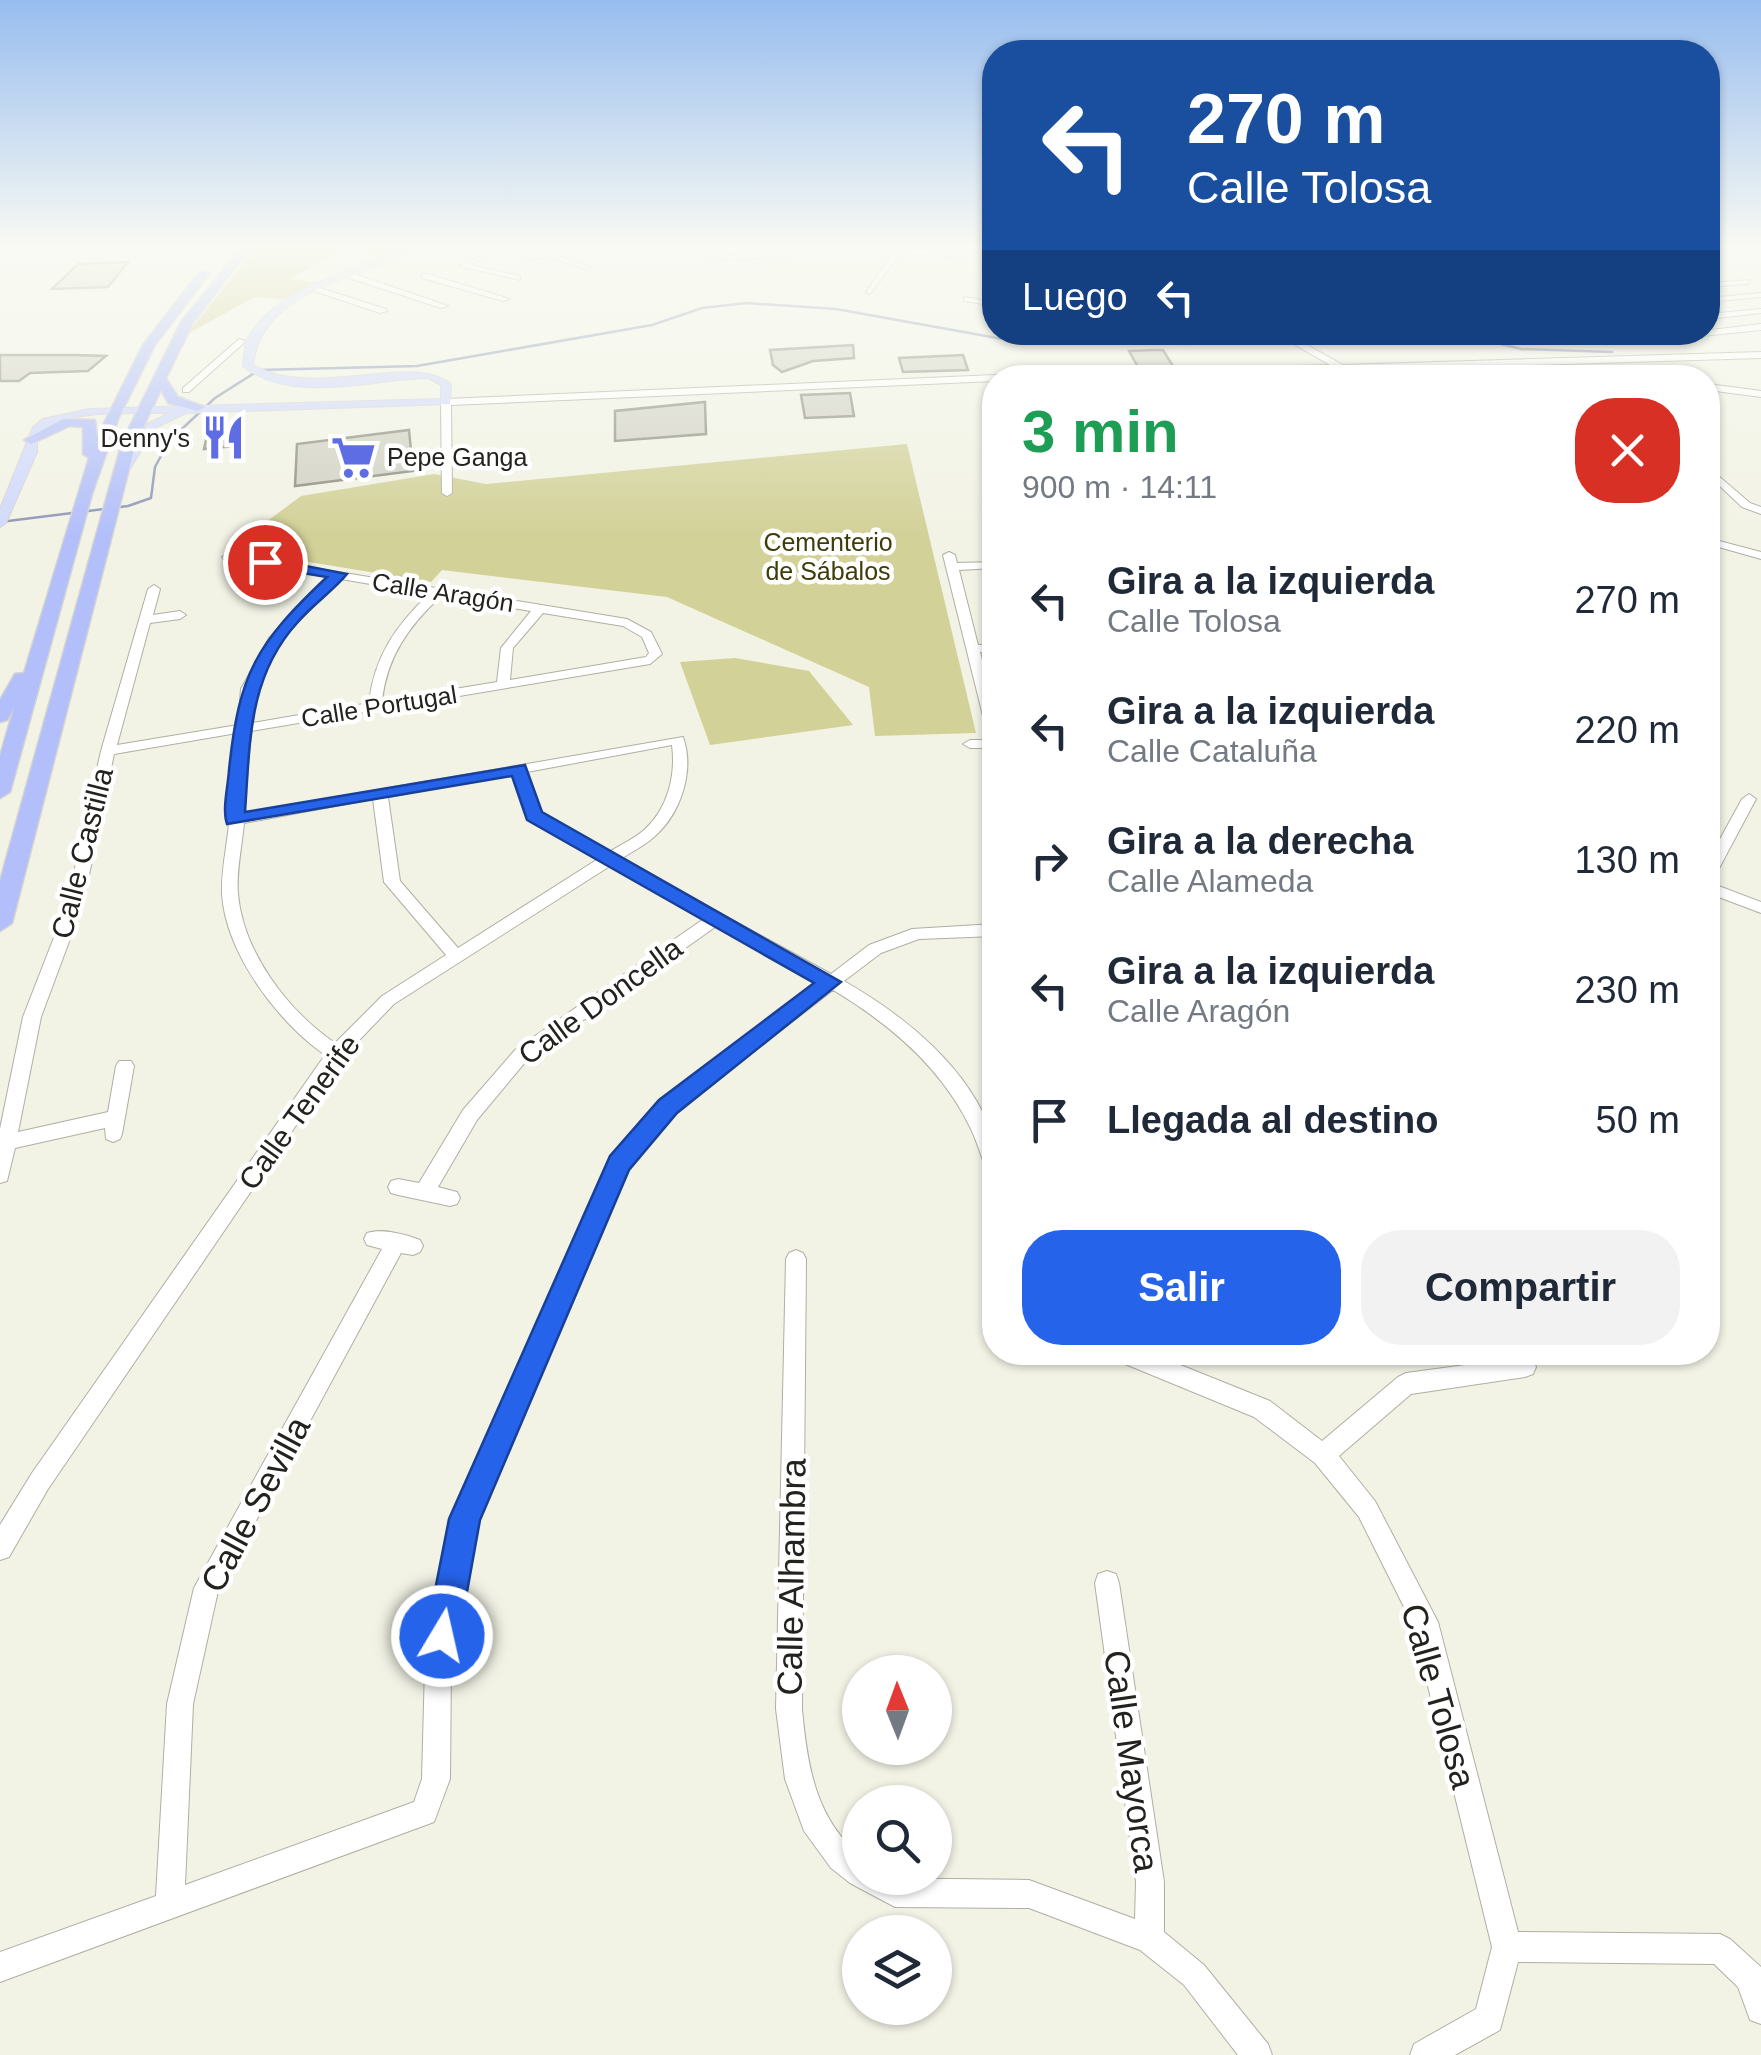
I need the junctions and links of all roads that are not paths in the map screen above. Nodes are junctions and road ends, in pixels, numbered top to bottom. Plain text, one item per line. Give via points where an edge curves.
1 (151, 345) edge
2 (175, 345) edge
3 (1300, 345) edge
4 (244, 347) joint
5 (1761, 355) edge
6 (1336, 365) edge
7 (1472, 365) edge
8 (158, 375) junction
9 (440, 378) junction
10 (982, 379) edge
11 (1720, 389) edge
12 (186, 390) dead end
13 (1761, 394) edge
14 (446, 402) junction
15 (368, 405) junction
16 (142, 408) junction
17 (199, 408) junction
18 (113, 410) junction
19 (30, 440) junction
20 (90, 466) junction
21 (122, 472) junction
22 (1720, 481) edge
23 (447, 493) dead end
24 (6, 503) edge
25 (1761, 511) edge
26 (0, 523) edge
27 (1720, 544) edge
28 (228, 556) dead end
29 (1761, 556) edge
30 (982, 564) edge
31 (339, 574) junction
32 (154, 589) dead end
33 (438, 592) junction
34 (540, 608) junction
35 (180, 615) dead end
36 (146, 620) junction
37 (42, 644) junction
38 (973, 649) junction
39 (982, 649) edge
40 (650, 660) joint
41 (982, 685) edge
42 (503, 686) junction
43 (375, 707) junction
44 (0, 716) edge
45 (242, 728) junction
46 (970, 744) dead end
47 (982, 744) edge
48 (108, 751) junction
49 (519, 769) junction
50 (0, 792) edge
51 (380, 794) junction
52 (1748, 798) dead end
53 (234, 820) junction
54 (1720, 851) edge
55 (611, 862) junction
56 (1720, 892) edge
57 (1761, 908) edge
58 (718, 917) junction
59 (0, 924) edge
60 (982, 931) edge
61 (455, 956) junction
62 (830, 982) junction
63 (336, 1052) junction
64 (125, 1066) dead end
65 (982, 1135) edge
66 (7, 1142) junction
67 (0, 1175) edge
68 (398, 1187) dead end
69 (424, 1193) junction
70 (450, 1198) dead end
71 (394, 1242) dead end
72 (796, 1258) dead end
73 (1153, 1365) edge
74 (1525, 1367) dead end
75 (1323, 1455) junction
76 (7, 1520) edge
77 (0, 1548) edge
78 (1107, 1583) dead end
79 (842, 1858) edge
80 (952, 1893) edge
81 (170, 1905) junction
82 (1149, 1939) junction
83 (1507, 1947) junction
84 (0, 1967) edge
85 (1761, 2009) edge
86 (1257, 2055) edge
87 (1425, 2055) edge

1 - 18 highway
2 - 8 highway
3 - 6 street
4 - 9 main road via 248,366 262,376 316,382
4 - 12 street via 228,352
5 - 7 street
8 - 16 highway
8 - 17 highway via 173,400
9 - 14 main road
9 - 15 main road via 422,394
10 - 14 street
11 - 13 street
14 - 15 main road
14 - 23 street
15 - 17 main road
16 - 17 main road
16 - 18 main road
16 - 21 highway
17 - 21 main road via 158,420
18 - 19 main road via 47,422
18 - 20 highway
19 - 20 highway via 68,422 90,423
19 - 24 main road via 32,452
20 - 37 highway
21 - 59 highway
22 - 25 street
24 - 26 main road
27 - 29 street
28 - 31 street, Calle Aragón
30 - 38 street via 951,561
31 - 33 street, Calle Aragón
31 - 45 street via 303,605 264,654 248,689
32 - 36 street, Calle Castilla
33 - 34 street, Calle Aragón
33 - 43 street via 388,647 376,677
34 - 40 street, Calle Aragón via 640,629 656,654
34 - 42 street via 507,648
35 - 36 street
36 - 48 street, Calle Castilla
37 - 44 highway
37 - 50 highway
38 - 39 street
38 - 41 street
40 - 42 street, Calle Portugal
42 - 43 street, Calle Portugal
43 - 45 street, Calle Portugal
45 - 48 street, Calle Portugal
45 - 53 street
46 - 47 street
48 - 66 street, Calle Castilla via 75,904 32,1017
49 - 51 street
49 - 55 street via 534,816
49 - 55 street, Calle Tenerife via 678,740 684,770 676,800 650,834
51 - 53 street
51 - 61 street via 392,882
52 - 54 street
53 - 63 street via 230,894 241,942 307,1034
55 - 58 street
55 - 61 street, Calle Tenerife
56 - 57 street
58 - 62 street
58 - 69 street, Calle Doncella via 521,1055 470,1114
60 - 62 street via 896,940
61 - 63 street, Calle Tenerife via 388,1000
62 - 65 street via 898,1024 951,1079
62 - 81 street via 668,1106 619,1164 464,1519 438,1666 436,1779 424,1812
63 - 76 street, Calle Tenerife
64 - 66 street via 114,1126
66 - 67 street, Calle Castilla
68 - 69 street
69 - 70 street
71 - 81 street, Calle Sevilla via 206,1588 180,1704
72 - 79 street, Calle Alhambra via 789,1709 805,1804 825,1843
73 - 75 street, Calle Tolosa via 1262,1409
74 - 75 street via 1406,1384
75 - 83 street, Calle Tolosa via 1366,1508 1425,1622
76 - 77 street, Calle Tenerife
78 - 82 street, Calle Mayorca via 1150,1882
80 - 82 street via 1030,1894
81 - 84 street
82 - 86 street via 1194,1975
83 - 85 street via 1720,1949 1750,1978
83 - 87 street via 1488,2019

